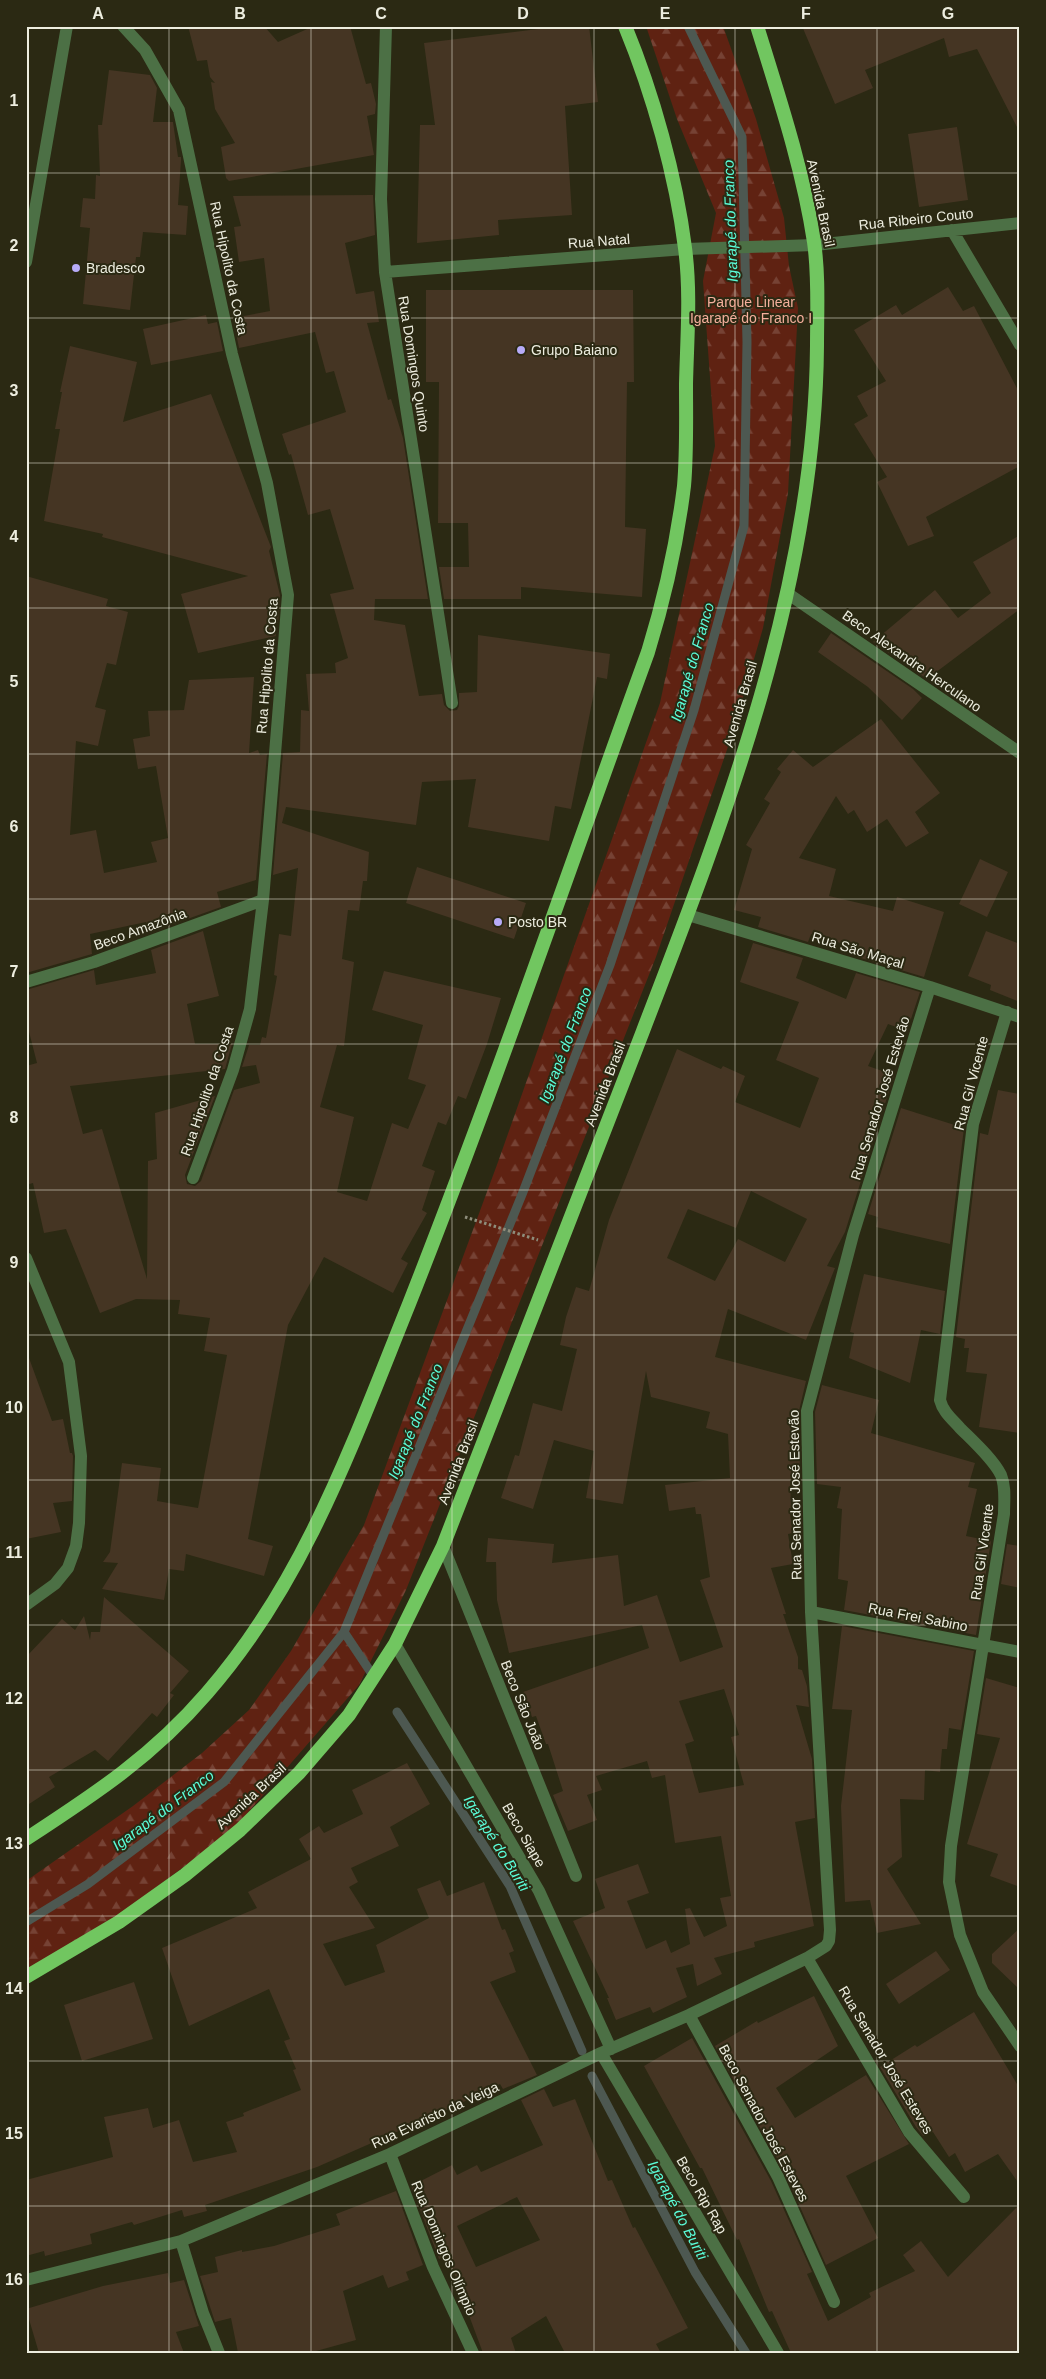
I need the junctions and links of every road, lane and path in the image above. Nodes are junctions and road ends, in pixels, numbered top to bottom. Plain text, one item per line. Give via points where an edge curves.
1 (67, 26) edge
2 (123, 26) edge
3 (386, 26) edge
4 (625, 26) edge
5 (757, 26) edge
6 (1020, 223) edge
7 (952, 230) junction
8 (815, 244) junction
9 (685, 249) junction
10 (26, 262) edge
11 (385, 272) junction
12 (1020, 345) edge
13 (787, 593) junction
14 (452, 703) dead end
15 (1020, 753) edge
16 (263, 900) junction
17 (688, 915) junction
18 (26, 982) edge
19 (930, 987) junction
20 (1007, 1012) junction
21 (1020, 1017) edge
22 (193, 1178) dead end
23 (461, 1216) dead end
24 (541, 1241) dead end
25 (26, 1258) edge
26 (443, 1546) junction
27 (26, 1605) edge
28 (811, 1612) junction
29 (395, 1644) junction
30 (984, 1645) junction
31 (1020, 1652) edge
32 (26, 1840) edge
33 (576, 1876) dead end
34 (830, 1930) joint
35 (807, 1958) junction
36 (26, 1978) edge
37 (689, 2015) junction
38 (1020, 2046) edge
39 (606, 2051) junction
40 (390, 2154) junction
41 (964, 2196) dead end
42 (181, 2241) junction
43 (26, 2280) edge
44 (834, 2302) dead end
45 (220, 2353) edge
46 (473, 2353) edge
47 (778, 2353) edge

1 - 10 street
2 - 16 street, Rua Hipolito da Costa via 145,50 179,110 232,354 267,483 288,595
3 - 11 street, Rua Domingos Quinto via 381,199
4 - 9 highway via 661,132
5 - 8 highway, Avenida Brasil via 797,166
6 - 7 street, Rua Ribeiro Couto
7 - 8 street, Rua Ribeiro Couto
7 - 12 street
8 - 9 street, Rua Natal
8 - 13 highway, Avenida Brasil via 816,386 806,488
9 - 11 street, Rua Natal
9 - 32 highway via 684,484 676,547 664,600 446,1211 341,1474 300,1558 252,1635 208,1693 159,1744 114,1780
11 - 14 street, Rua Domingos Quinto
13 - 15 street, Beco Alexandre Herculano
13 - 17 highway, Avenida Brasil via 734,785
16 - 18 street, Beco Amazônia via 94,962
16 - 22 street, Rua Hipolito da Costa via 250,1009 233,1070
17 - 19 street, Rua São Maçal
17 - 26 highway, Avenida Brasil
19 - 20 street, Rua São Maçal
19 - 28 street, Rua Senador José Estevão via 853,1235 807,1411
20 - 21 street, Rua São Maçal
20 - 30 street, Rua Gil Vicente via 973,1124 940,1400 949,1417 1001,1475 1004,1514
23 - 24 path
25 - 27 street via 69,1362 81,1456 79,1523 76,1546 68,1568 55,1584
26 - 29 highway, Avenida Brasil
26 - 33 street, Beco São João
28 - 30 street, Rua Frei Sabino
28 - 34 street, Rua Senador José Estevão
29 - 36 highway, Avenida Brasil via 349,1715 299,1773 240,1830 185,1875 119,1922
29 - 39 street, Beco Siape via 539,1890
30 - 31 street, Rua Frei Sabino
30 - 38 street, Rua Gil Vicente via 951,1846 949,1882 960,1935 983,1992
34 - 35 street, Rua Evaristo da Veiga via 826,1946
35 - 37 street, Rua Evaristo da Veiga
35 - 41 street, Rua Senador José Esteves via 909,2132
37 - 39 street, Rua Evaristo da Veiga
37 - 44 street, Beco Senador José Esteves via 778,2177
39 - 40 street, Rua Evaristo da Veiga
39 - 47 street, Beco Rip Rap
40 - 42 street, Rua Evaristo da Veiga
40 - 46 street, Rua Domingos Olímpio via 434,2267
42 - 43 street, Rua Evaristo da Veiga
42 - 45 street via 203,2313

